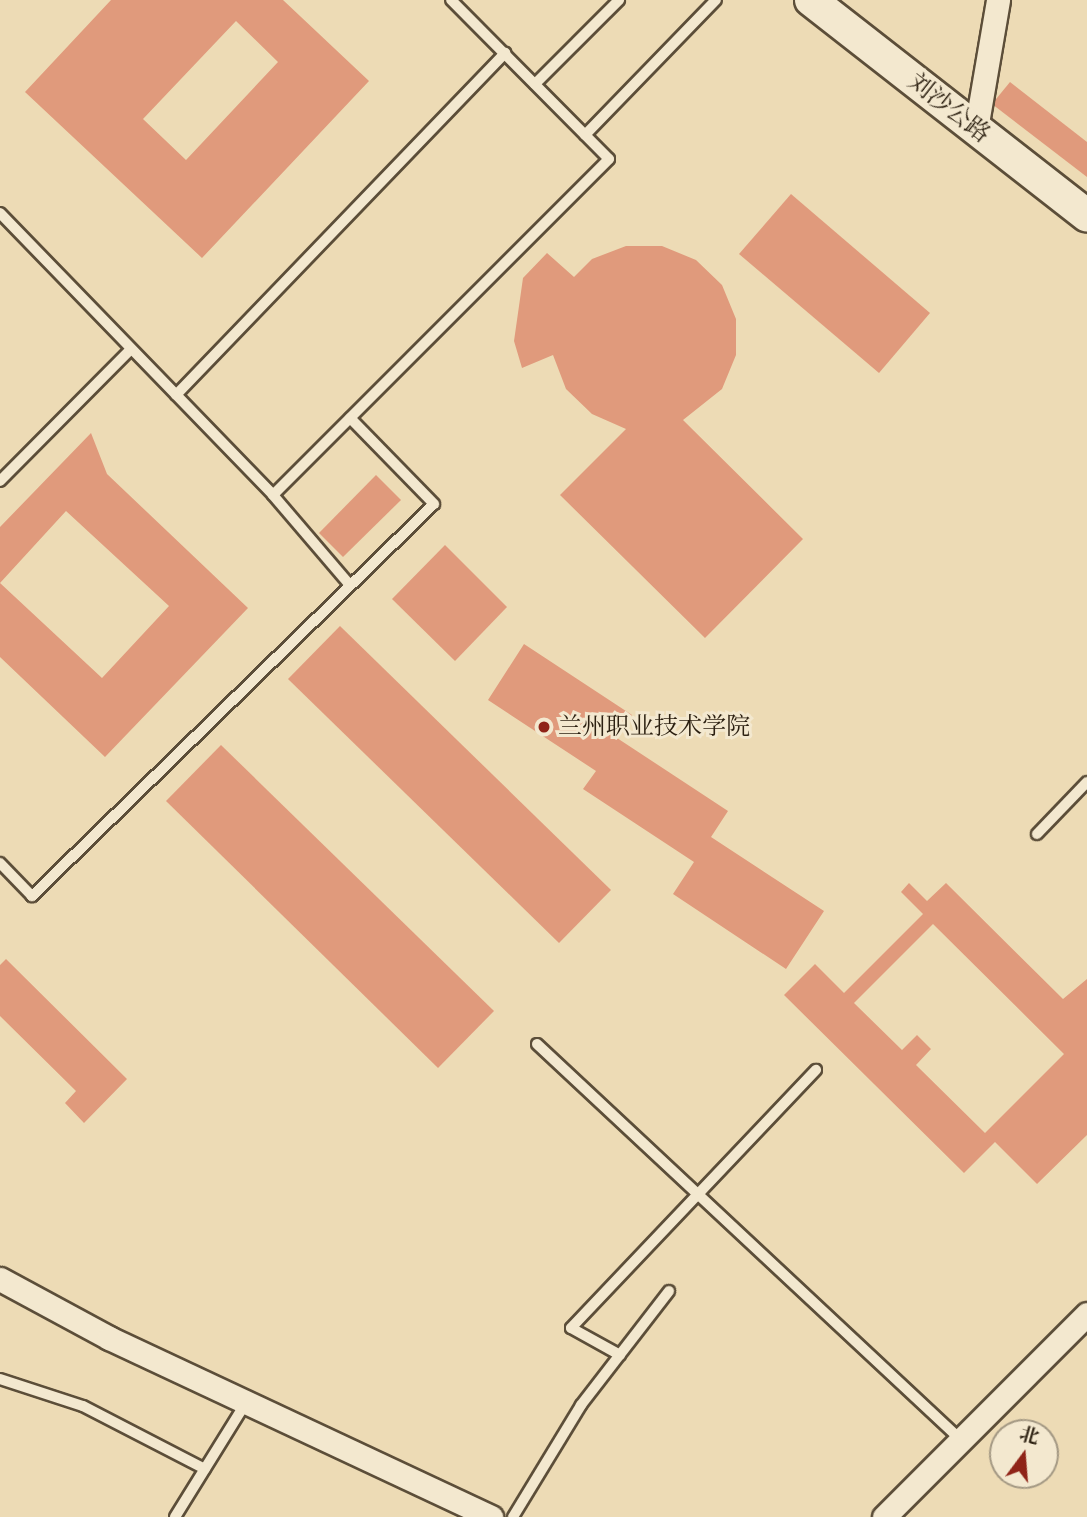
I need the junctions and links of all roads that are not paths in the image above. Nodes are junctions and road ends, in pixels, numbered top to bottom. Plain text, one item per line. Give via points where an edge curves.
1 (451, 0) edge
2 (619, 0) edge
3 (716, 0) edge
4 (811, 0) edge
5 (998, 0) edge
6 (505, 53) junction
7 (535, 84) junction
8 (976, 129) junction
9 (585, 135) junction
10 (0, 213) edge
11 (1087, 216) edge
12 (131, 349) junction
13 (176, 395) junction
14 (349, 418) junction
15 (0, 481) edge
16 (272, 495) junction
17 (350, 585) junction
18 (1087, 782) edge
19 (1037, 834) dead end
20 (0, 863) edge
21 (537, 1044) dead end
22 (816, 1070) dead end
23 (696, 1192) junction
24 (0, 1279) edge
25 (669, 1291) dead end
26 (1087, 1314) edge
27 (620, 1355) junction
28 (0, 1379) edge
29 (247, 1401) junction
30 (961, 1440) junction
31 (205, 1469) junction
32 (175, 1517) edge
33 (491, 1517) edge
34 (513, 1517) edge
35 (884, 1517) edge

1 - 6 lane
2 - 7 lane
3 - 9 lane
4 - 8 main road, 刘沙公路
5 - 8 street
6 - 7 lane
6 - 13 lane
7 - 9 lane
8 - 11 main road, 刘沙公路
9 - 14 lane via 609,159
10 - 12 lane
12 - 13 lane
12 - 15 lane
13 - 16 lane
14 - 16 lane
14 - 17 lane via 434,503
16 - 17 lane
17 - 20 lane via 32,896
18 - 19 lane
21 - 23 lane
22 - 23 lane
23 - 27 lane via 570,1328
23 - 30 lane
24 - 29 street
25 - 27 lane
26 - 30 street
27 - 34 lane
28 - 31 lane via 83,1406
29 - 31 lane
29 - 33 street
30 - 35 street
31 - 32 lane

